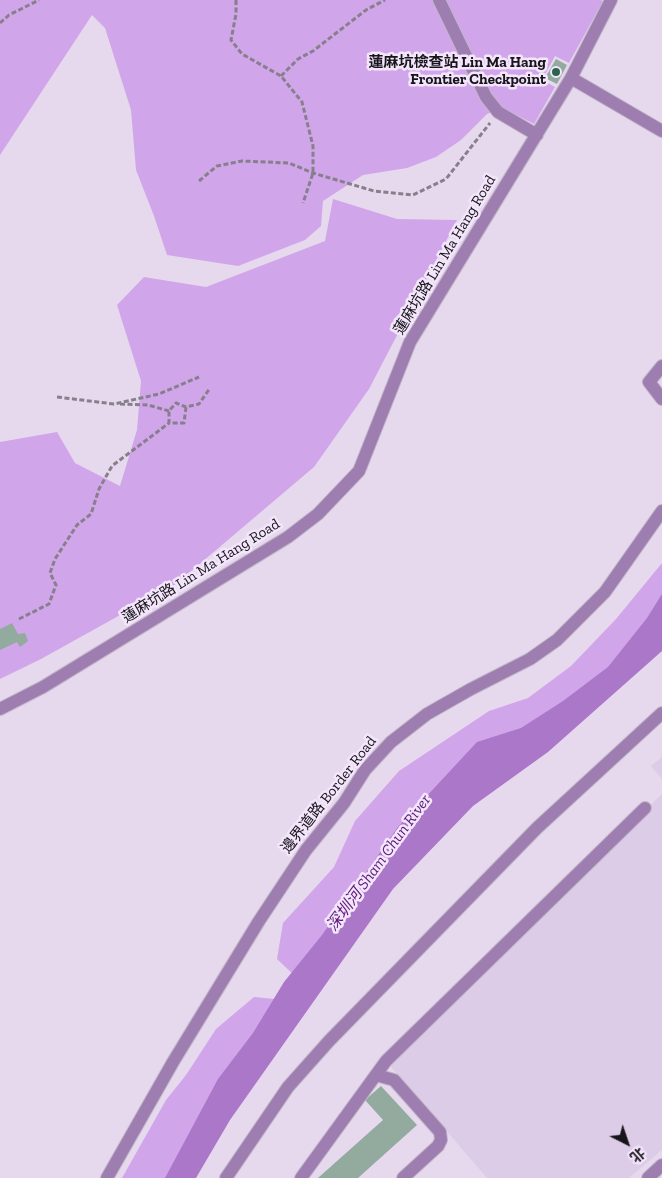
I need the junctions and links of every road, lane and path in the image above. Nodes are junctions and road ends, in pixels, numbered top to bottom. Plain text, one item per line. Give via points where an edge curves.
1 (39, 0) edge
2 (236, 0) edge
3 (385, 0) edge
4 (439, 0) edge
5 (611, 0) edge
6 (0, 24) edge
7 (281, 76) junction
8 (571, 78) junction
9 (498, 112) junction
10 (660, 129) edge
11 (537, 135) junction
12 (313, 173) junction
13 (199, 181) dead end
14 (303, 203) dead end
15 (662, 366) edge
16 (199, 377) dead end
17 (210, 388) dead end
18 (57, 396) dead end
19 (662, 399) edge
20 (114, 404) junction
21 (186, 407) junction
22 (169, 411) junction
23 (169, 423) junction
24 (662, 511) edge
25 (20, 619) dead end
26 (0, 709) edge
27 (662, 713) edge
28 (645, 808) dead end
29 (376, 1074) junction
30 (662, 1165) edge
31 (107, 1178) edge
32 (226, 1178) edge
33 (301, 1178) edge
34 (403, 1178) edge
35 (648, 1178) edge

1 - 6 path via 9,14
2 - 7 path via 231,40 242,54
3 - 7 path via 298,59
4 - 9 street via 486,98
5 - 8 street, 蓮麻坑路 Lin Ma Hang Road
7 - 12 path via 302,102 313,146
8 - 10 street
8 - 11 street, 蓮麻坑路 Lin Ma Hang Road
9 - 11 street
9 - 12 path via 446,179 413,195 374,191
11 - 26 street, 蓮麻坑路 Lin Ma Hang Road via 410,342 359,471 318,514 288,537 43,687
12 - 13 path via 289,163 242,160 216,166
12 - 14 path
15 - 19 street via 649,382
16 - 20 path via 159,394
17 - 21 path via 199,404
18 - 20 path
20 - 22 path
21 - 22 path via 176,403
21 - 23 path via 184,423
22 - 23 path
23 - 25 path via 112,466 91,514 78,525 55,559 50,574 56,585 49,604
24 - 31 street, 邊界道路 Border Road via 605,592 557,640 530,659 427,714 391,742 365,770 259,921 172,1062
27 - 32 street via 537,828 329,1041 288,1087
28 - 29 street
29 - 33 street
29 - 34 street via 394,1080 440,1132 438,1146
30 - 35 street

